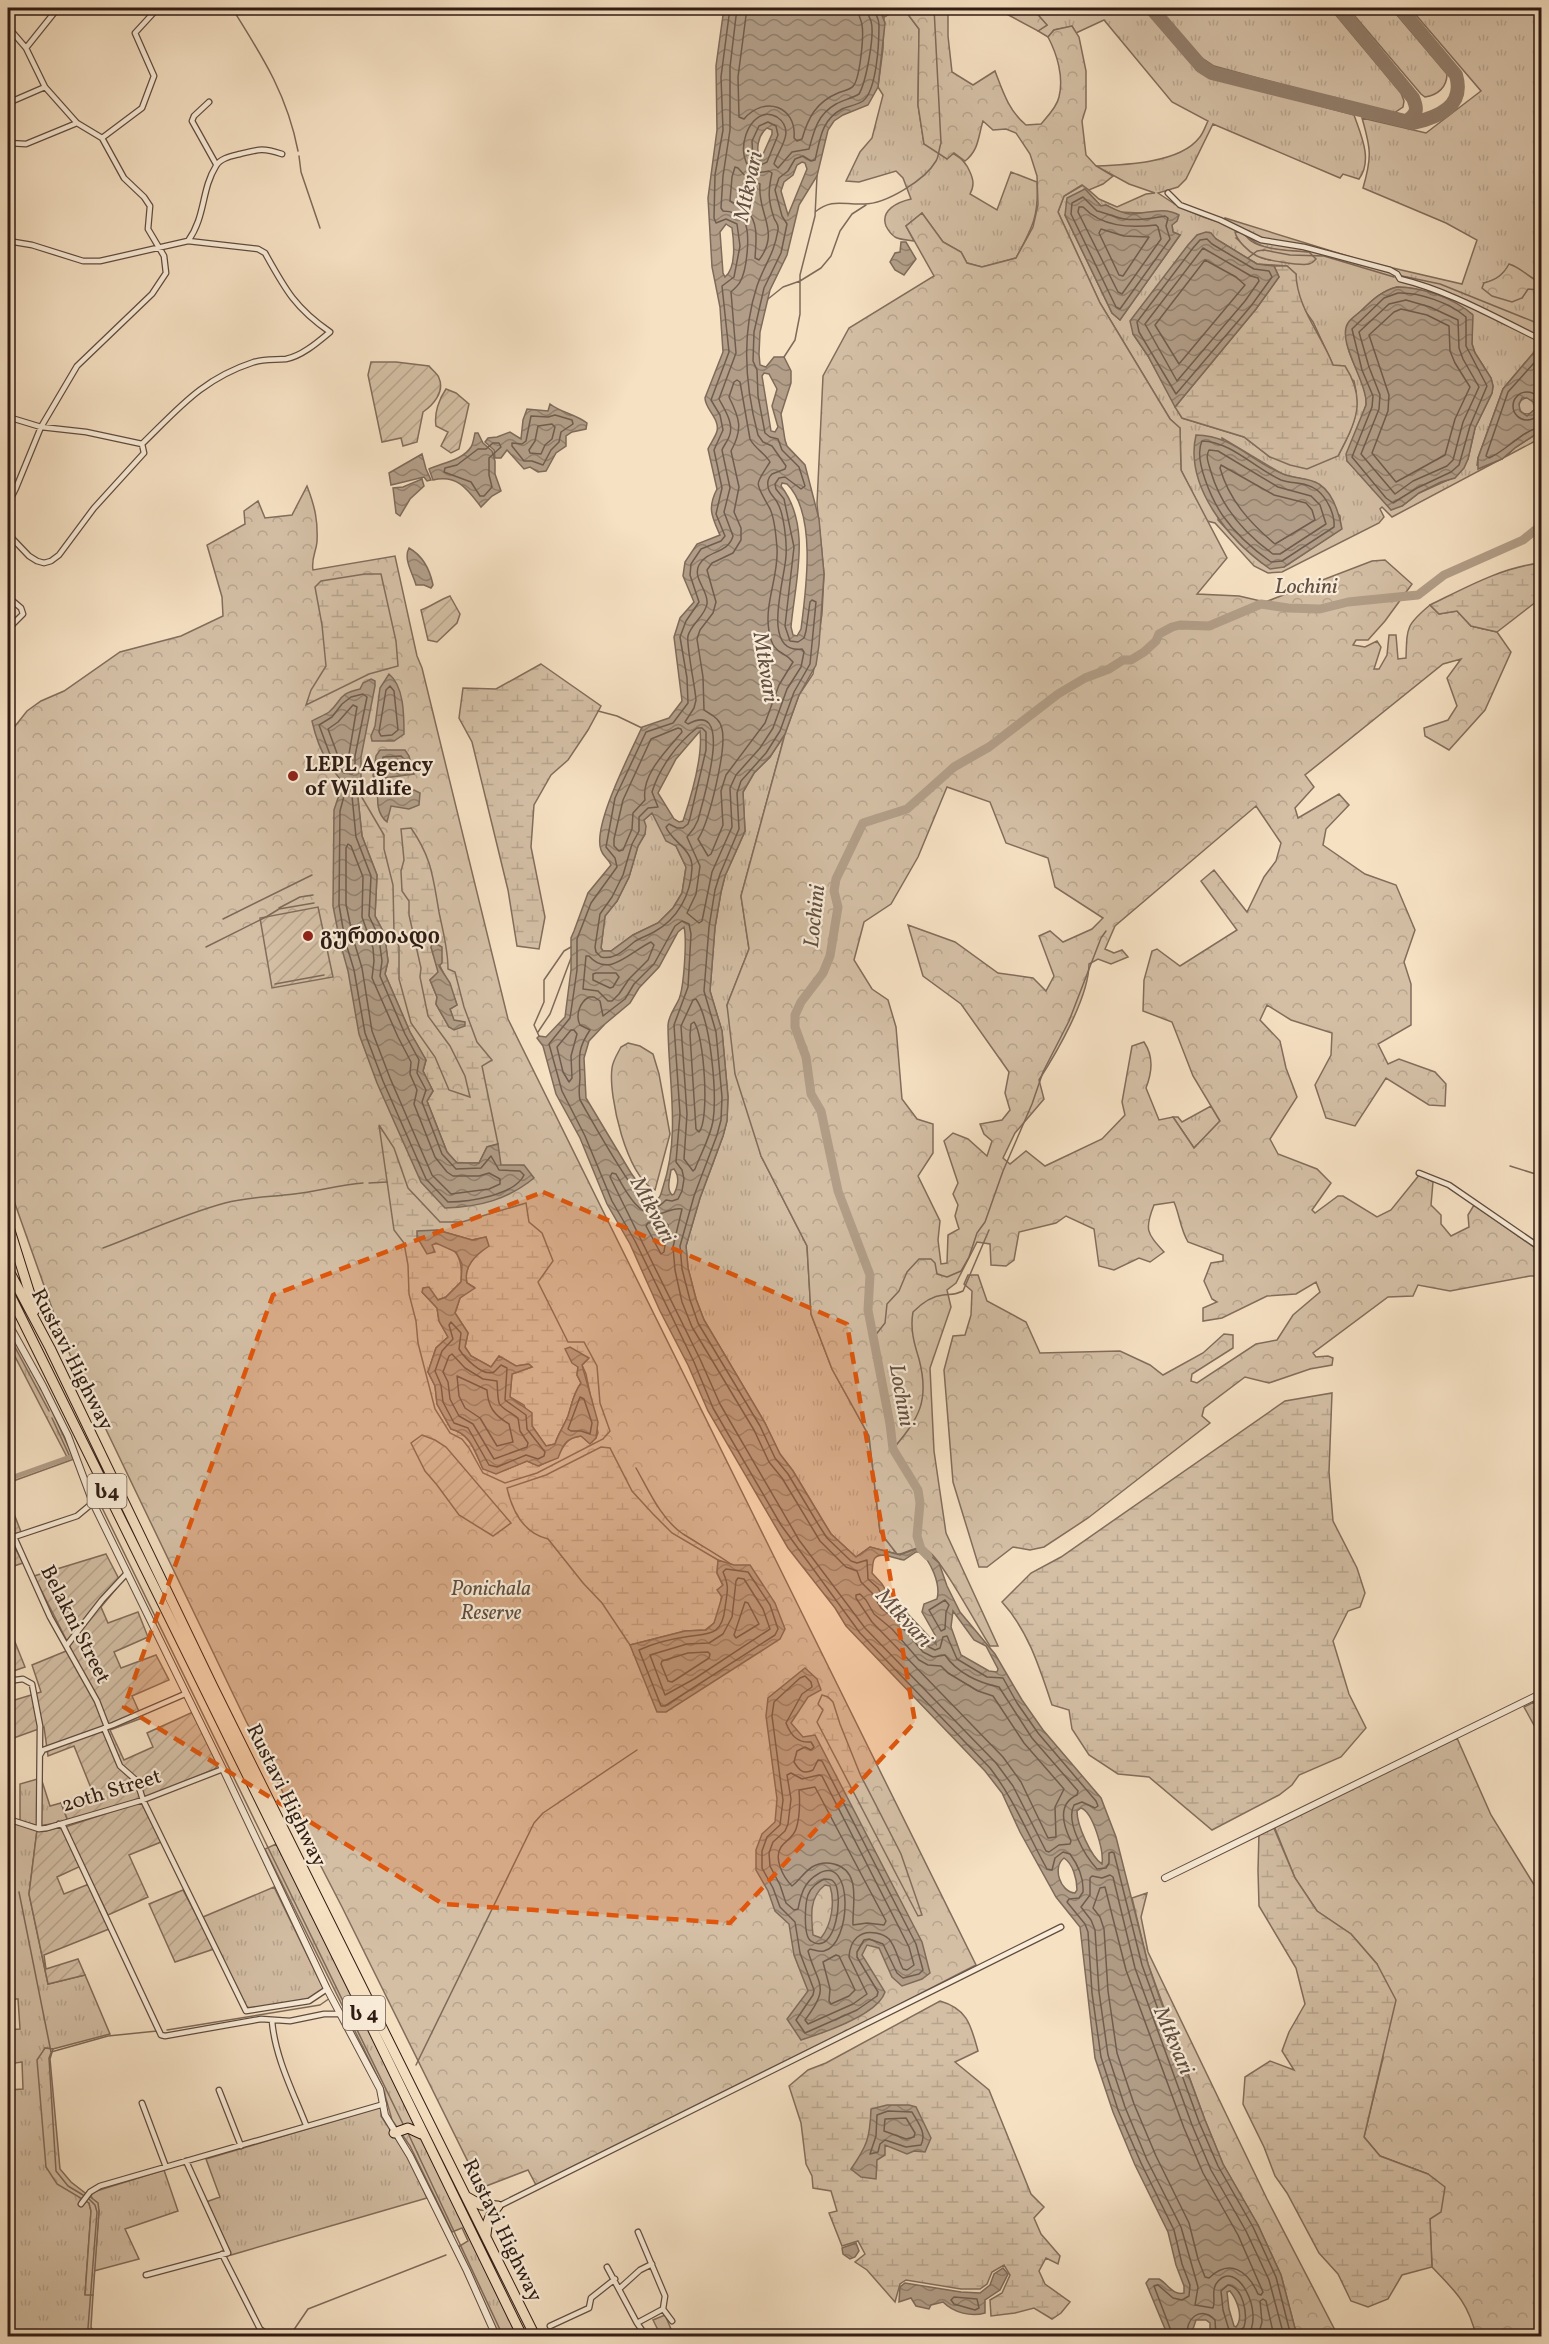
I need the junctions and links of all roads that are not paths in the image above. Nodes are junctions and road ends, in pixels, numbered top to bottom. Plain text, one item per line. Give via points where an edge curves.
1 (58, 8) edge
2 (158, 8) edge
3 (8, 27) edge
4 (26, 48) junction
5 (45, 87) junction
6 (209, 102) dead end
7 (8, 103) edge
8 (77, 123) junction
9 (102, 138) junction
10 (8, 143) edge
11 (282, 154) dead end
12 (216, 164) junction
13 (1168, 193) dead end
14 (8, 241) edge
15 (188, 241) junction
16 (158, 247) junction
17 (1542, 340) edge
18 (8, 417) edge
19 (41, 427) junction
20 (142, 444) junction
21 (8, 504) edge
22 (8, 534) edge
23 (8, 597) edge
24 (8, 629) edge
25 (1419, 1173) dead end
26 (8, 1224) edge
27 (1542, 1249) edge
28 (8, 1269) edge
29 (8, 1291) edge
30 (8, 1306) edge
31 (8, 1323) edge
32 (50, 1348) junction
33 (41, 1357) junction
34 (89, 1506) dead end
35 (14, 1537) junction
36 (8, 1539) edge
37 (127, 1573) junction
38 (67, 1646) junction
39 (8, 1681) edge
40 (209, 1689) junction
41 (1542, 1693) edge
42 (185, 1694) junction
43 (106, 1727) junction
44 (39, 1756) junction
45 (224, 1769) junction
46 (143, 1800) junction
47 (8, 1819) edge
48 (59, 1824) junction
49 (39, 1829) junction
50 (1165, 1878) dead end
51 (1061, 1927) dead end
52 (329, 1991) junction
53 (342, 2014) junction
54 (272, 2021) junction
55 (219, 2090) dead end
56 (142, 2103) dead end
57 (384, 2104) junction
58 (411, 2112) junction
59 (306, 2125) junction
60 (401, 2131) junction
61 (423, 2136) junction
62 (241, 2146) junction
63 (186, 2161) junction
64 (166, 2167) junction
65 (467, 2197) junction
66 (81, 2204) dead end
67 (498, 2206) junction
68 (638, 2232) dead end
69 (486, 2235) junction
70 (222, 2254) junction
71 (652, 2264) junction
72 (607, 2267) dead end
73 (146, 2275) dead end
74 (615, 2279) junction
75 (619, 2289) junction
76 (663, 2309) junction
77 (672, 2321) dead end
78 (637, 2324) junction
79 (550, 2326) dead end
80 (270, 2337) edge
81 (496, 2337) edge
82 (522, 2337) edge
83 (536, 2337) edge
84 (646, 2337) edge

1 - 4 street
2 - 9 street via 135,33 154,76 142,108
3 - 4 street
4 - 5 street
5 - 7 street
5 - 8 street
6 - 12 street via 192,120
8 - 9 street
8 - 10 street via 26,144
9 - 16 street via 124,178 150,206 148,229
11 - 12 street via 264,148
12 - 15 street via 201,219
13 - 17 street via 1180,205 1261,240 1390,270 1400,279 1456,299
14 - 16 street via 83,261
15 - 16 street
15 - 20 street via 265,253 296,305 330,332 287,359 253,362 199,389
16 - 19 street via 166,264 164,278 77,366
18 - 19 street
19 - 20 street
19 - 21 street
20 - 22 street via 144,453 51,561 44,563 28,556
23 - 24 street via 21,608 22,614
25 - 27 street via 1449,1185
26 - 32 highway via 27,1290
28 - 32 highway, Rustavi Highway / ს4
29 - 33 highway, Rustavi Highway / ს4
30 - 33 highway
31 - 37 street via 68,1436 93,1503
32 - 40 highway, Rustavi Highway / ს4
33 - 40 highway, Rustavi Highway / ს4
34 - 35 street via 77,1516
35 - 36 street
35 - 38 street, Belakni Street
37 - 38 street
37 - 42 street
38 - 43 street, Belakni Street via 98,1701
39 - 44 street via 23,1679 32,1684 40,1726
40 - 58 highway, Rustavi Highway / ს 4
40 - 65 highway, Rustavi Highway / ს 4
41 - 50 street
42 - 43 street
42 - 45 street
43 - 44 street via 43,1750
43 - 46 street, Belakni Street via 120,1766 137,1780
44 - 49 street
45 - 46 street, 20th Street
45 - 52 street
46 - 48 street, 20th Street
46 - 52 street, Belakni Street via 246,2011 309,2001
47 - 49 street, 20th Street
48 - 49 street, 20th Street
48 - 54 street via 161,2035 261,2019
51 - 67 street
52 - 53 street
53 - 54 street
53 - 57 street
54 - 59 street via 273,2037
55 - 62 street
56 - 64 street
57 - 59 street
57 - 60 street via 385,2115
58 - 60 highway
58 - 61 highway, Rustavi Highway / ს 4
59 - 62 street
60 - 61 highway
60 - 81 street
61 - 82 highway, Rustavi Highway / ს 4
62 - 63 street
63 - 64 street
63 - 70 street via 228,2253
64 - 66 street via 100,2186
65 - 67 highway via 481,2205
65 - 69 highway, Rustavi Highway / ს 4
67 - 69 highway via 488,2220
68 - 71 street
69 - 83 highway, Rustavi Highway / ს 4
70 - 73 street
70 - 80 street via 260,2329
71 - 75 street
71 - 76 street via 665,2296
72 - 74 street
74 - 75 street
74 - 79 street via 591,2298 589,2308
75 - 78 street
76 - 77 street
76 - 78 street
78 - 84 street

